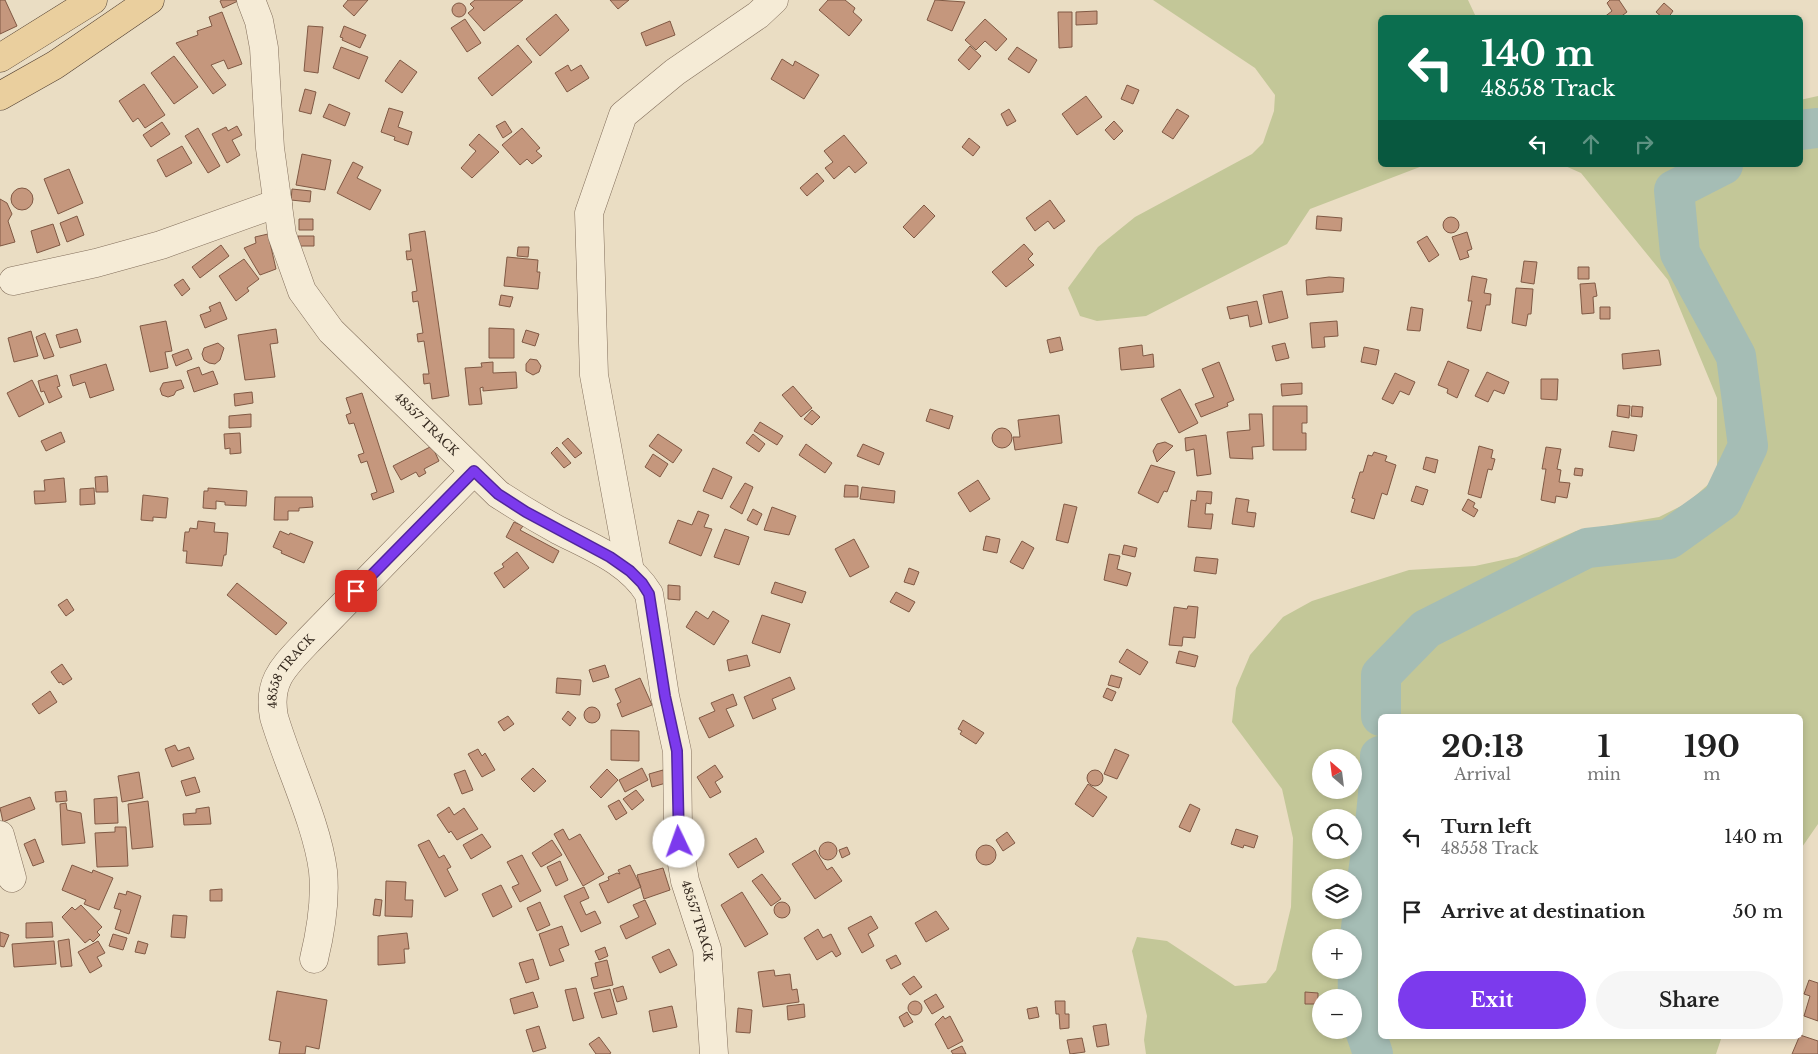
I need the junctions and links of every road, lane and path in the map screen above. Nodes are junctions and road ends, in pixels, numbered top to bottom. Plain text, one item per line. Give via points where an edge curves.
1 (93, 0) edge
2 (150, 0) edge
3 (252, 0) edge
4 (774, 0) edge
5 (0, 58) edge
6 (0, 96) edge
7 (278, 203) junction
8 (13, 281) dead end
9 (474, 471) junction
10 (630, 571) junction
11 (0, 835) edge
12 (12, 878) dead end
13 (314, 959) dead end
14 (714, 1054) edge

1 - 5 main road
2 - 6 main road via 55,65
3 - 7 street, 48557 TRACK via 264,48
4 - 10 street via 623,115 589,213 594,375
7 - 8 street via 160,245
7 - 9 street, 48557 TRACK via 282,235 292,266 314,311
9 - 10 street, 48557 TRACK via 498,494 526,512
9 - 13 street, 48558 TRACK via 308,641 284,668 274,686 274,717 315,837 323,873 323,924
10 - 14 street, 48557 TRACK via 642,583 652,606 678,758 681,858 687,888 707,948
11 - 12 street

